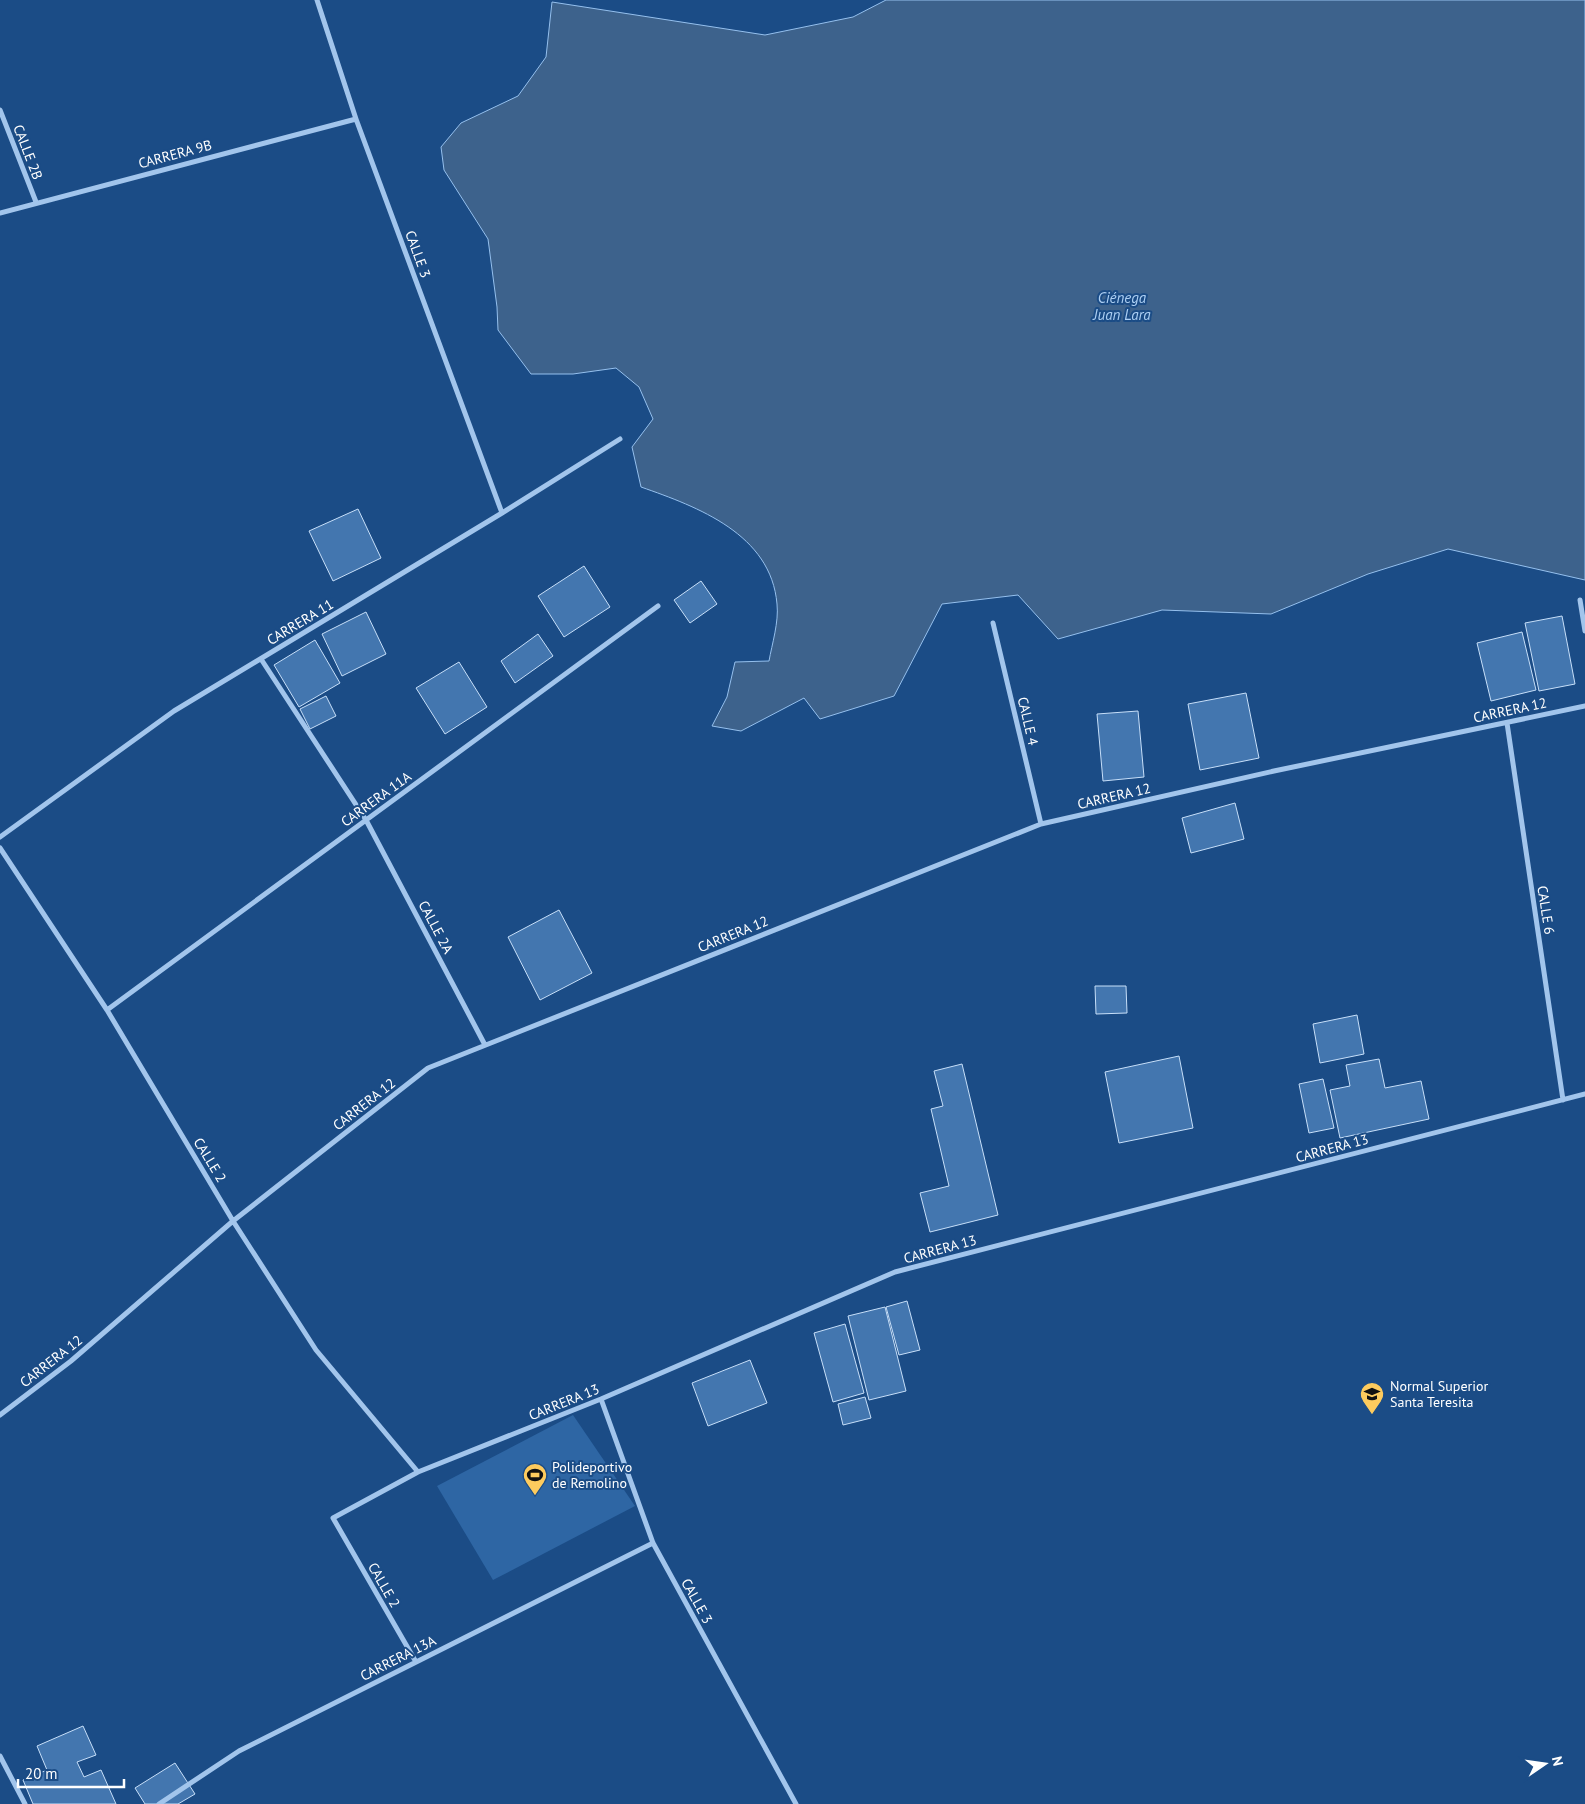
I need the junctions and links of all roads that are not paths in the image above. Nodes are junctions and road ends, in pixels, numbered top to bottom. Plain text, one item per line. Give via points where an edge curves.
1 (317, 0) edge
2 (0, 110) edge
3 (356, 119) junction
4 (36, 202) junction
5 (0, 213) edge
6 (620, 439) dead end
7 (502, 513) junction
8 (1580, 600) dead end
9 (658, 606) dead end
10 (993, 623) dead end
11 (1585, 631) edge
12 (261, 659) junction
13 (1585, 706) edge
14 (1507, 723) junction
15 (366, 820) junction
16 (1041, 824) junction
17 (0, 837) edge
18 (0, 848) edge
19 (107, 1010) junction
20 (485, 1045) junction
21 (1585, 1094) edge
22 (1563, 1100) junction
23 (233, 1221) junction
24 (601, 1399) junction
25 (0, 1415) edge
26 (418, 1472) junction
27 (333, 1518) joint
28 (653, 1543) junction
29 (416, 1662) junction
30 (0, 1756) edge
31 (25, 1804) edge
32 (159, 1804) edge
33 (796, 1804) edge

1 - 3 street, CALLE 3
2 - 4 street, CALLE 2B
3 - 4 street, CARRERA 9B
3 - 7 street, CALLE 3
4 - 5 street, CARRERA 9B
6 - 7 street, CARRERA 11
7 - 12 street, CARRERA 11
8 - 11 street
9 - 15 street, CARRERA 11A
10 - 16 street, CALLE 4
12 - 15 street, CALLE 2A
12 - 17 street, CARRERA 11 via 174,711
13 - 14 street, CARRERA 12
14 - 16 street, CARRERA 12
14 - 22 street, CALLE 6
15 - 19 street, CARRERA 11A
15 - 20 street, CALLE 2A
16 - 20 street, CARRERA 12
18 - 19 street, CALLE 2
19 - 23 street, CALLE 2
20 - 23 street, CARRERA 12 via 428,1068
21 - 22 street, CARRERA 13
22 - 24 street, CARRERA 13 via 895,1272
23 - 25 street, CARRERA 12 via 71,1362
23 - 26 street, CALLE 2 via 316,1350
24 - 26 street, CARRERA 13
24 - 28 street, CALLE 3
26 - 27 street, CARRERA 13
27 - 29 street, CALLE 2
28 - 29 street, CARRERA 13A
28 - 33 street, CALLE 3
29 - 32 street, CARRERA 13A via 239,1751
30 - 31 street

